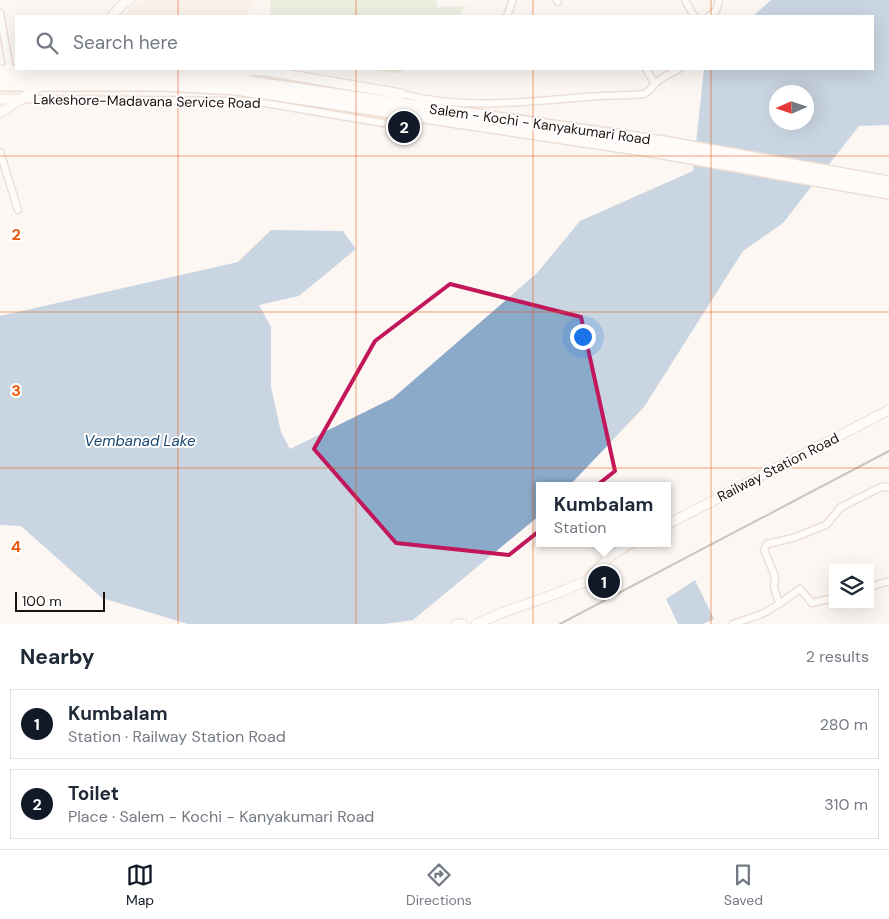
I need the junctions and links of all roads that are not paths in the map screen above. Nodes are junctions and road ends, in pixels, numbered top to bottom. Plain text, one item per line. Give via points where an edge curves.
1 (130, 0) edge
2 (513, 0) edge
3 (685, 0) edge
4 (719, 0) edge
5 (0, 13) edge
6 (113, 15) edge
7 (508, 15) edge
8 (693, 15) edge
9 (710, 15) edge
10 (0, 70) edge
11 (10, 70) junction
12 (647, 70) edge
13 (677, 70) edge
14 (59, 72) edge
15 (0, 76) edge
16 (655, 84) junction
17 (0, 85) edge
18 (42, 85) junction
19 (402, 94) joint
20 (0, 99) edge
21 (23, 99) junction
22 (0, 113) edge
23 (383, 123) dead end
24 (0, 152) edge
25 (854, 180) junction
26 (888, 187) edge
27 (18, 210) dead end
28 (889, 410) edge
29 (889, 488) edge
30 (671, 522) edge
31 (625, 547) edge
32 (889, 581) edge
33 (874, 586) edge
34 (829, 599) edge
35 (779, 604) junction
36 (456, 624) edge
37 (463, 624) edge
38 (476, 624) edge
39 (734, 624) edge

1 - 6 street
2 - 7 street
3 - 8 street
4 - 9 street via 716,11
5 - 11 street
10 - 11 street
11 - 14 street
12 - 16 street
13 - 16 street
14 - 15 highway, Salem - Kochi - Kanyakumari Road
14 - 18 highway
14 - 19 street via 267,71
14 - 25 highway, Salem - Kochi - Kanyakumari Road via 237,80 306,89 663,142
16 - 19 street via 650,92 644,94 508,104 458,103
17 - 18 highway, Salem - Kochi - Kanyakumari Road
18 - 21 street
18 - 25 highway, Salem - Kochi - Kanyakumari Road via 173,85 237,89
20 - 21 street, Lakeshore-Madavana Service Road
21 - 22 street
21 - 23 street, Lakeshore-Madavana Service Road via 253,101
24 - 27 street
25 - 26 highway
28 - 30 street, Railway Station Road
29 - 35 street via 883,486 841,507 826,525 800,536 767,544 764,550 775,576 774,587
31 - 38 street via 610,556 586,581
32 - 33 street
34 - 35 street via 812,603 800,589
35 - 39 street
36 - 37 street

